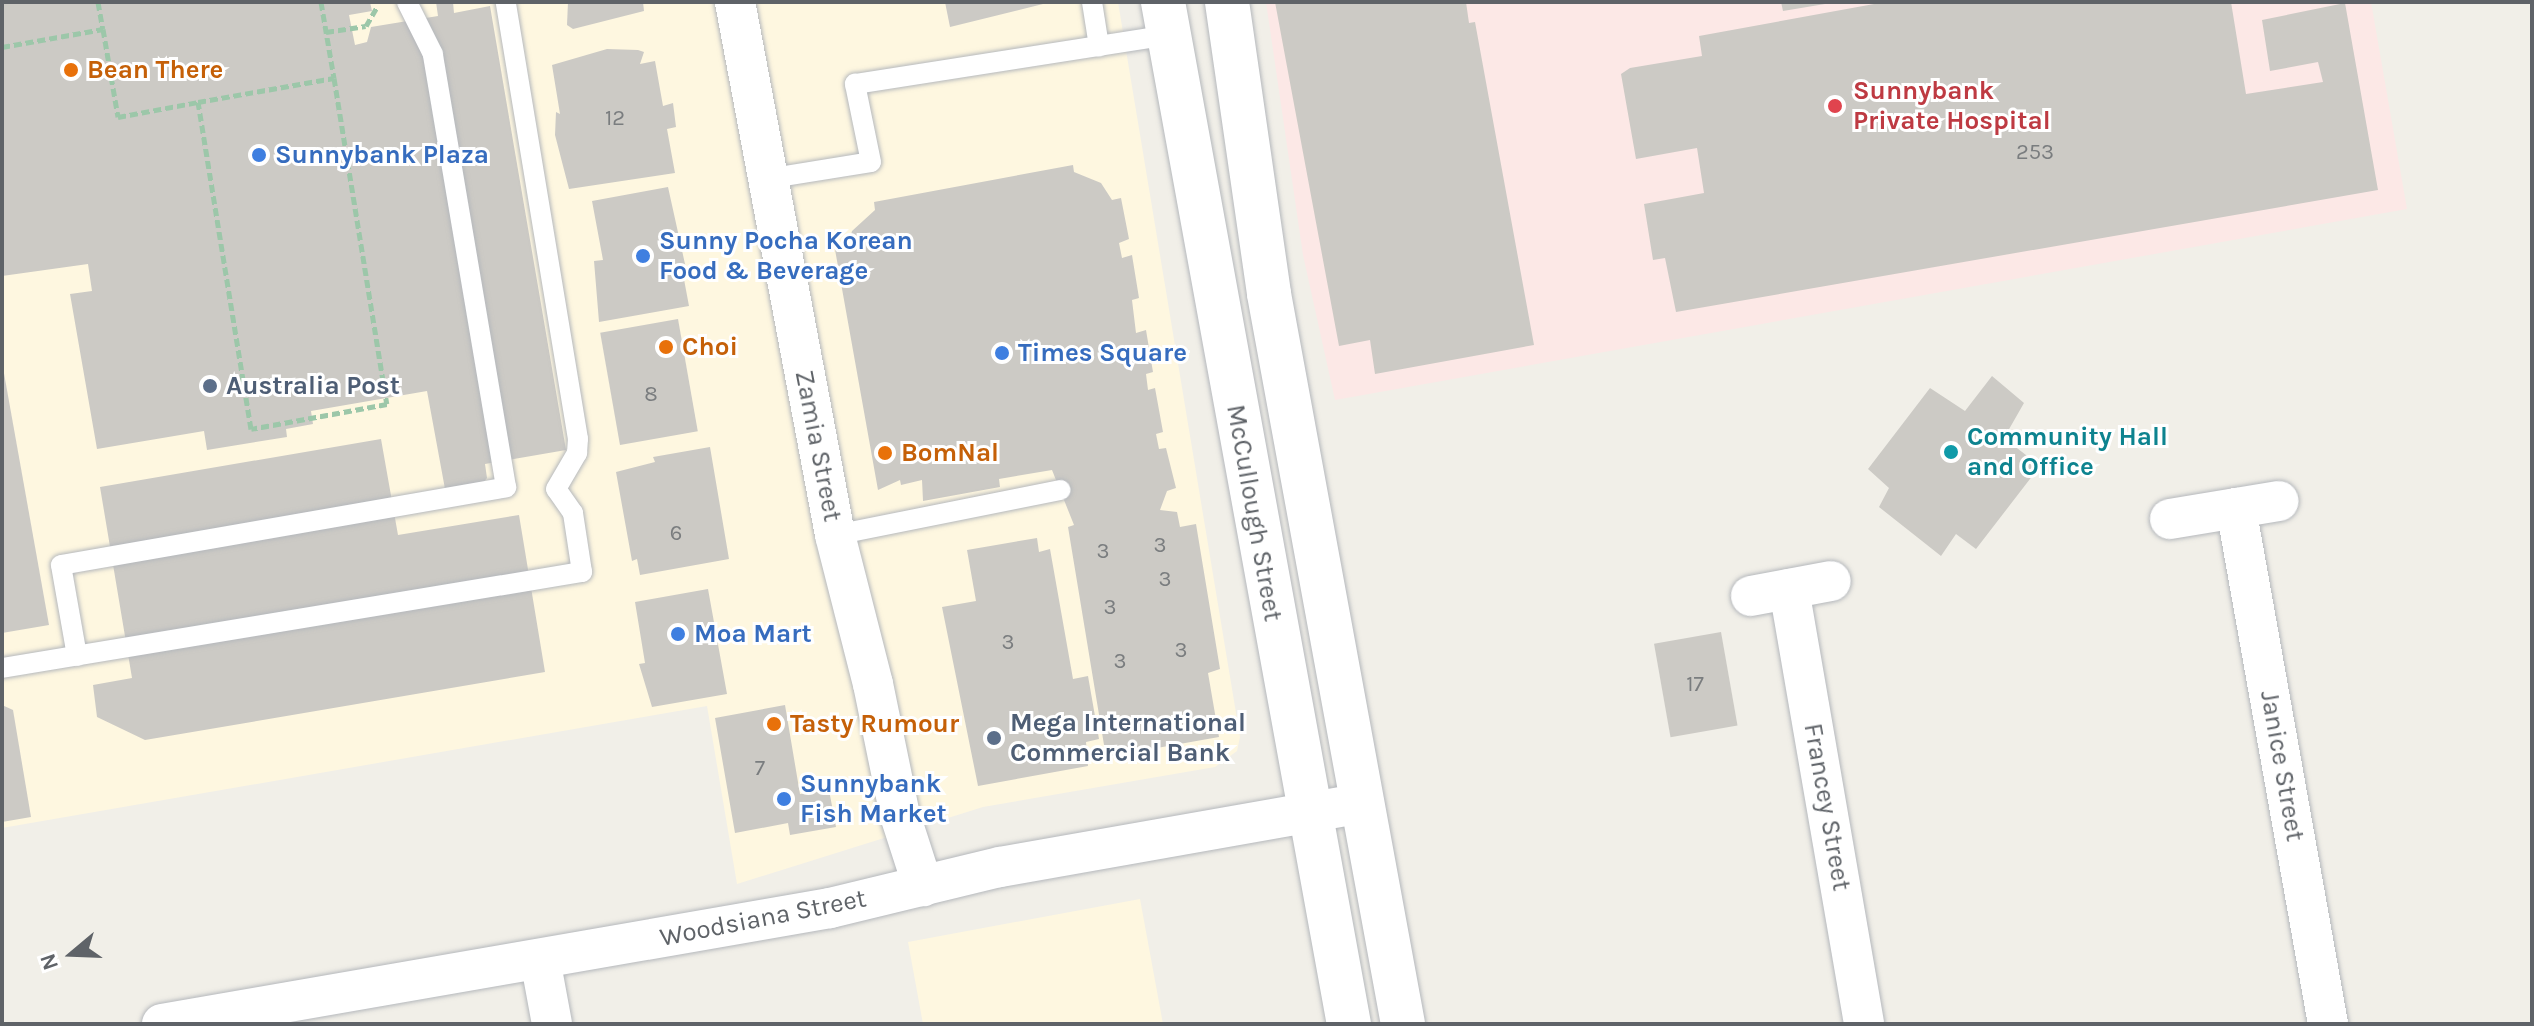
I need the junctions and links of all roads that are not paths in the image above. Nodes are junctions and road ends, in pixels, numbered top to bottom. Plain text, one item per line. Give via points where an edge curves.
1 (407, 2) edge
2 (506, 2) edge
3 (735, 2) edge
4 (1092, 2) edge
5 (1227, 2) edge
6 (1166, 19) edge
7 (1099, 46) junction
8 (766, 179) junction
9 (1061, 490) dead end
10 (2279, 501) dead end
11 (2236, 508) junction
12 (2170, 519) dead end
13 (835, 535) junction
14 (1831, 581) dead end
15 (77, 656) junction
16 (2, 668) edge
17 (1362, 803) junction
18 (1310, 813) junction
19 (923, 886) junction
20 (540, 959) junction
21 (162, 1024) edge
22 (552, 1024) edge
23 (1349, 1024) edge
24 (1403, 1024) edge
25 (1864, 1024) edge
26 (2328, 1024) edge

1 - 15 lane via 433,54 506,487 61,565
2 - 15 lane via 578,439 577,453 556,489 573,513 582,572
3 - 8 street, Zamia Street
4 - 7 lane
5 - 17 main road, McCullough Street via 1269,294
6 - 7 lane
6 - 18 main road, McCullough Street
7 - 8 lane via 855,84 871,162
8 - 13 street, Zamia Street
9 - 13 lane
10 - 11 street
11 - 12 street
11 - 26 street, Janice Street
13 - 19 street, Zamia Street via 900,815
14 - 25 street, Francey Street via 1770,593
15 - 16 lane
17 - 18 street, Woodsiana Street
17 - 24 main road, McCullough Street
18 - 19 street, Woodsiana Street
18 - 23 main road, McCullough Street
19 - 20 street, Woodsiana Street via 830,908
20 - 21 street, Woodsiana Street
20 - 22 street

